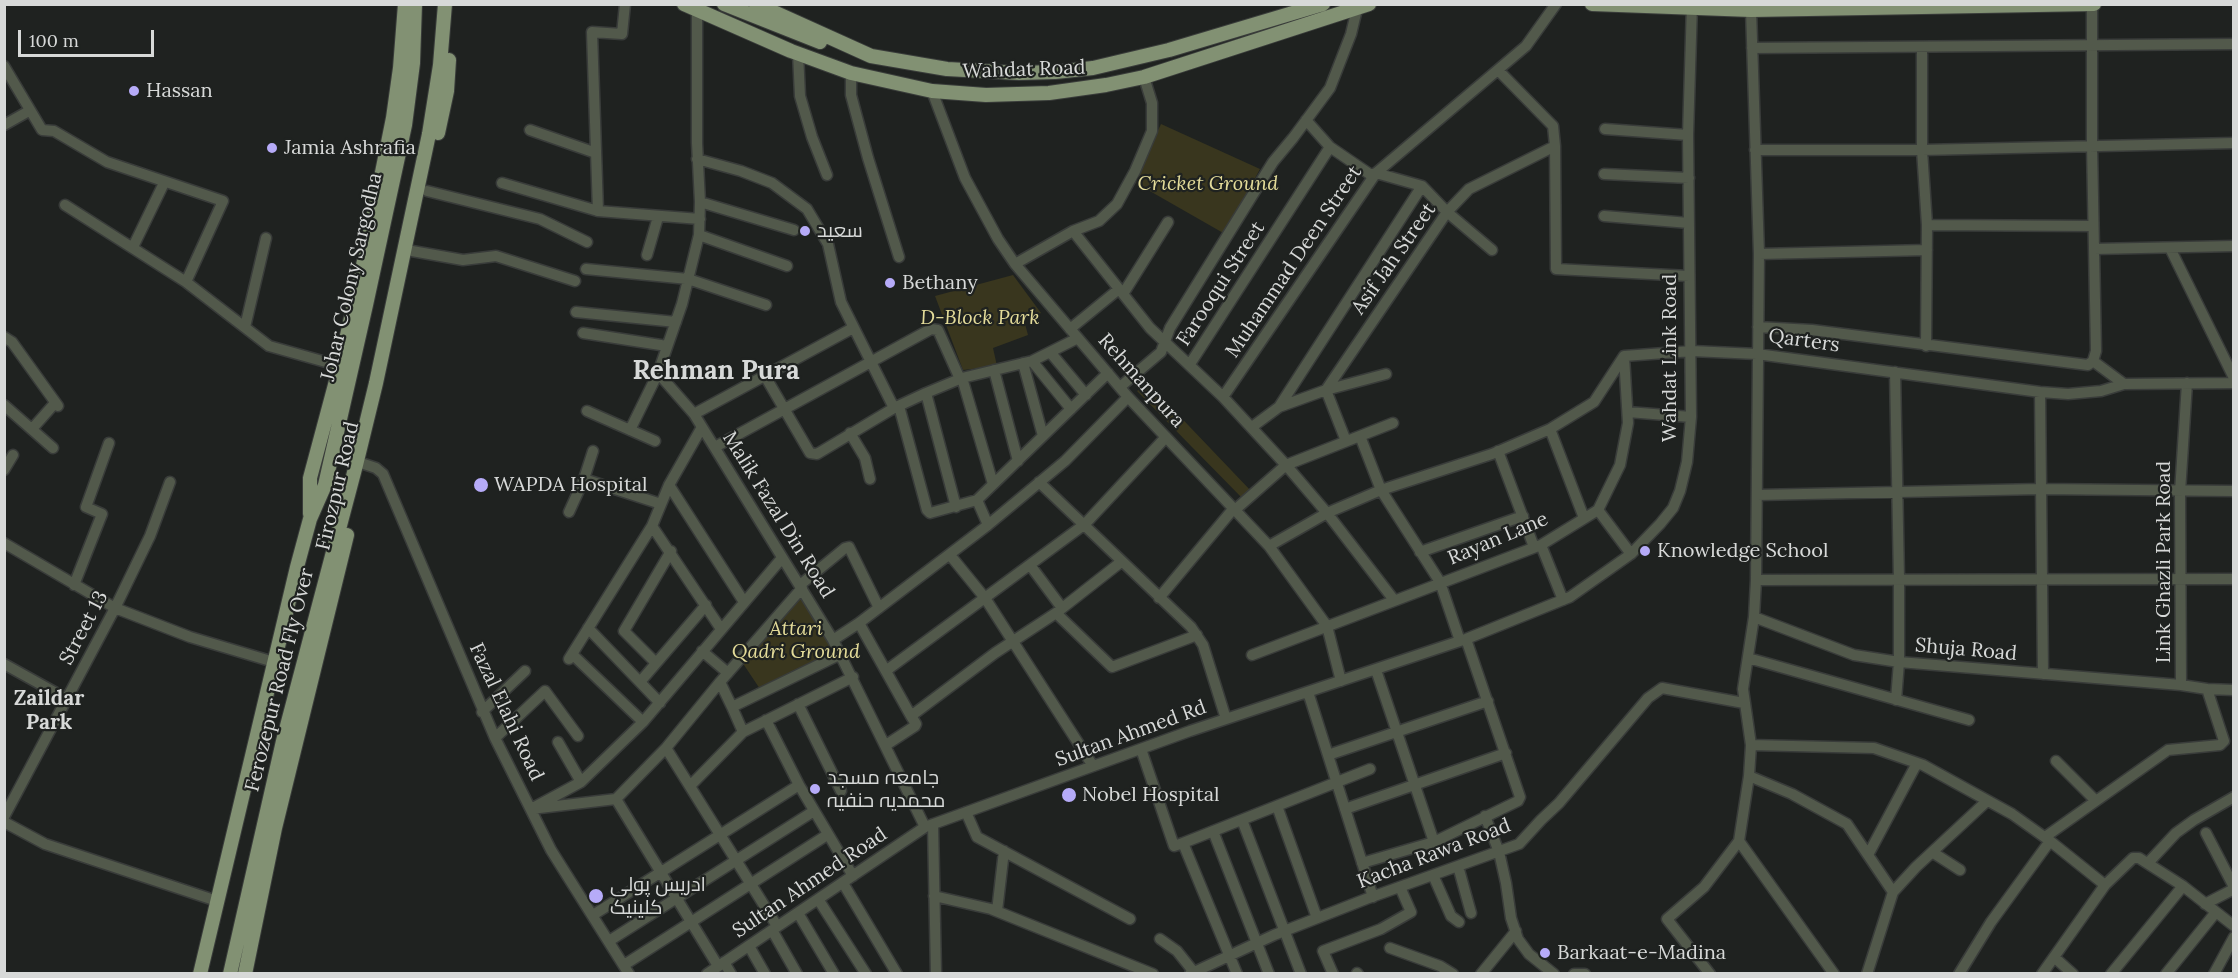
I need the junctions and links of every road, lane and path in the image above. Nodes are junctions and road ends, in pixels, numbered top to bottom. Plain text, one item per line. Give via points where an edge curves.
1 (415, 4) edge
2 (625, 4) edge
3 (684, 4) edge
4 (724, 4) edge
5 (756, 4) edge
6 (1294, 4) edge
7 (1556, 4) edge
8 (1592, 4) edge
9 (2093, 4) edge
10 (1313, 6) edge
11 (1860, 6) edge
12 (449, 7) edge
13 (1363, 7) edge
14 (1692, 7) edge
15 (406, 8) edge
16 (697, 10) junction
17 (1751, 10) junction
18 (1315, 22) junction
19 (2234, 44) edge
20 (2091, 46) junction
21 (1922, 47) junction
22 (1752, 48) junction
23 (798, 53) junction
24 (871, 56) junction
25 (4, 66) edge
26 (1498, 70) junction
27 (851, 73) junction
28 (1144, 77) junction
29 (932, 91) junction
30 (29, 111) junction
31 (1306, 120) junction
32 (4, 125) edge
33 (1605, 129) dead end
34 (530, 130) dead end
35 (1688, 135) junction
36 (2234, 143) edge
37 (1555, 146) junction
38 (2092, 146) junction
39 (1330, 147) junction
40 (1755, 150) junction
41 (1922, 150) junction
42 (596, 153) junction
43 (697, 159) junction
44 (1376, 173) junction
45 (1604, 174) dead end
46 (826, 175) dead end
47 (1689, 178) junction
48 (164, 183) junction
49 (501, 183) dead end
50 (1422, 186) junction
51 (427, 191) junction
52 (700, 202) junction
53 (65, 205) dead end
54 (598, 211) junction
55 (1447, 212) junction
56 (1604, 216) dead end
57 (658, 217) junction
58 (700, 219) junction
59 (1167, 222) dead end
60 (1689, 223) junction
61 (1926, 225) junction
62 (2093, 226) junction
63 (794, 230) dead end
64 (1073, 231) junction
65 (699, 235) junction
66 (266, 238) dead end
67 (587, 242) dead end
68 (2234, 246) edge
69 (133, 247) junction
70 (2170, 248) junction
71 (2094, 249) junction
72 (1492, 250) dead end
73 (1927, 250) junction
74 (412, 251) junction
75 (1759, 254) junction
76 (647, 255) dead end
77 (899, 257) dead end
78 (1015, 264) junction
79 (788, 266) dead end
80 (586, 269) dead end
81 (1689, 276) junction
82 (688, 279) junction
83 (575, 281) dead end
84 (186, 282) junction
85 (1121, 291) junction
86 (766, 305) dead end
87 (576, 312) dead end
88 (676, 322) junction
89 (245, 327) junction
90 (1758, 327) junction
91 (853, 328) junction
92 (583, 333) dead end
93 (1074, 333) junction
94 (4, 337) edge
95 (1165, 343) junction
96 (668, 346) junction
97 (1926, 346) junction
98 (1692, 351) junction
99 (1050, 352) junction
100 (1757, 354) junction
101 (1624, 356) junction
102 (2093, 361) junction
103 (1028, 362) junction
104 (870, 363) junction
105 (1190, 364) junction
106 (340, 366) junction
107 (994, 370) junction
108 (1895, 372) junction
109 (658, 373) junction
110 (1108, 373) junction
111 (1386, 374) dead end
112 (765, 376) junction
113 (961, 378) junction
114 (2234, 378) edge
115 (2187, 383) junction
116 (2234, 383) edge
117 (2124, 384) junction
118 (1120, 387) junction
119 (1326, 390) junction
120 (2040, 392) junction
121 (926, 393) junction
122 (1086, 395) junction
123 (1128, 397) junction
124 (1224, 397) junction
125 (897, 407) junction
126 (1279, 407) junction
127 (1071, 409) junction
128 (6, 410) edge
129 (785, 410) junction
130 (587, 411) dead end
131 (1628, 412) junction
132 (694, 414) junction
133 (1691, 417) junction
134 (1393, 423) dead end
135 (702, 427) junction
136 (1252, 427) junction
137 (32, 429) junction
138 (1550, 429) junction
139 (630, 430) junction
140 (850, 433) junction
141 (1043, 436) junction
142 (1360, 436) junction
143 (1166, 437) junction
144 (655, 441) dead end
145 (1346, 441) junction
146 (109, 443) dead end
147 (715, 447) junction
148 (53, 448) dead end
149 (593, 451) dead end
150 (1498, 451) junction
151 (11, 454) edge
152 (1018, 461) junction
153 (364, 464) junction
154 (1286, 465) junction
155 (4, 470) edge
156 (584, 479) junction
157 (870, 479) dead end
158 (170, 482) dead end
159 (1040, 482) junction
160 (993, 484) junction
161 (325, 485) joint
162 (669, 485) junction
163 (2040, 489) junction
164 (1381, 490) junction
165 (2234, 491) edge
166 (1896, 492) junction
167 (2180, 492) junction
168 (1757, 495) junction
169 (977, 500) junction
170 (661, 504) junction
171 (956, 507) junction
172 (1235, 509) junction
173 (1598, 510) junction
174 (569, 512) dead end
175 (1327, 513) junction
176 (1523, 516) junction
177 (310, 519) junction
178 (1584, 519) junction
179 (1084, 524) junction
180 (988, 525) junction
181 (652, 526) junction
182 (4, 543) edge
183 (1269, 546) junction
184 (1538, 546) junction
185 (671, 551) junction
186 (1420, 552) junction
187 (1631, 554) junction
188 (950, 555) junction
189 (782, 558) junction
190 (1121, 562) junction
191 (1030, 565) junction
192 (1899, 579) junction
193 (2180, 579) junction
194 (2234, 579) edge
195 (1756, 580) junction
196 (2041, 580) junction
197 (1440, 582) junction
198 (74, 585) junction
199 (801, 586) junction
200 (985, 598) junction
201 (1159, 598) junction
202 (1394, 600) junction
203 (1563, 600) junction
204 (744, 602) junction
205 (706, 605) junction
206 (115, 608) junction
207 (879, 608) junction
208 (1059, 610) junction
209 (1755, 617) junction
210 (859, 623) junction
211 (1327, 626) junction
212 (588, 628) junction
213 (721, 629) junction
214 (1197, 635) junction
215 (833, 639) junction
216 (1463, 640) junction
217 (1013, 642) junction
218 (702, 651) junction
219 (841, 654) junction
220 (1252, 655) dead end
221 (1748, 658) junction
222 (274, 662) junction
223 (1899, 662) junction
224 (656, 663) junction
225 (4, 664) edge
226 (887, 670) junction
227 (1376, 670) junction
228 (525, 671) dead end
229 (728, 673) junction
230 (2043, 674) junction
231 (852, 677) junction
232 (1341, 681) junction
233 (640, 682) junction
234 (720, 682) junction
235 (2181, 685) junction
236 (2207, 689) junction
237 (2234, 690) edge
238 (1308, 692) junction
239 (67, 699) junction
240 (1896, 700) junction
241 (1488, 701) junction
242 (660, 702) junction
243 (1744, 703) junction
244 (798, 704) junction
245 (732, 707) junction
246 (482, 712) junction
247 (911, 716) junction
248 (1226, 719) junction
249 (766, 720) junction
250 (1969, 720) dead end
251 (643, 722) junction
252 (743, 732) junction
253 (1397, 732) junction
254 (578, 736) dead end
255 (495, 738) junction
256 (558, 742) dead end
257 (1750, 745) junction
258 (886, 746) junction
259 (666, 748) junction
260 (1140, 749) junction
261 (1506, 753) junction
262 (1328, 755) junction
263 (2056, 761) dead end
264 (1917, 763) junction
265 (1093, 766) junction
266 (1370, 769) dead end
267 (1749, 776) junction
268 (581, 782) junction
269 (1337, 783) junction
270 (799, 785) junction
271 (1415, 785) junction
272 (690, 786) junction
273 (841, 791) dead end
274 (2234, 797) edge
275 (616, 799) junction
276 (1987, 801) junction
277 (2096, 801) junction
278 (1277, 806) junction
279 (531, 809) junction
280 (1345, 809) junction
281 (814, 812) junction
282 (966, 812) junction
283 (1485, 816) junction
284 (4, 817) edge
285 (1242, 820) junction
286 (4, 822) edge
287 (929, 826) junction
288 (1213, 831) junction
289 (2206, 833) dead end
290 (721, 834) junction
291 (827, 835) junction
292 (2047, 839) junction
293 (1739, 841) junction
294 (1434, 842) junction
295 (1183, 843) junction
296 (1004, 851) junction
297 (1499, 852) junction
298 (1932, 852) junction
299 (1868, 855) junction
300 (736, 860) junction
301 (1362, 863) junction
302 (2148, 863) junction
303 (1458, 866) junction
304 (1960, 870) dead end
305 (661, 872) junction
306 (1433, 875) junction
307 (853, 876) junction
308 (843, 883) junction
309 (751, 884) junction
310 (2105, 885) junction
311 (2183, 886) junction
312 (1400, 887) junction
313 (2234, 888) edge
314 (1893, 892) junction
315 (934, 896) junction
316 (676, 897) junction
317 (1372, 897) junction
318 (818, 899) junction
319 (217, 901) junction
320 (2205, 904) junction
321 (997, 911) junction
322 (2216, 912) junction
323 (798, 913) junction
324 (1471, 913) dead end
325 (593, 915) junction
326 (1317, 918) junction
327 (1130, 919) dead end
328 (691, 922) junction
329 (1459, 922) dead end
330 (2234, 926) edge
331 (775, 928) junction
332 (1285, 931) junction
333 (1516, 932) junction
334 (2234, 937) edge
335 (1160, 939) dead end
336 (609, 941) junction
337 (1256, 944) junction
338 (749, 946) junction
339 (1390, 948) dead end
340 (1230, 955) junction
341 (2054, 957) junction
342 (721, 964) junction
343 (627, 969) edge
344 (935, 971) edge
345 (1192, 972) edge
346 (200, 974) edge
347 (230, 974) edge
348 (245, 974) edge
349 (707, 974) edge
350 (731, 974) edge
351 (765, 974) edge
352 (797, 974) edge
353 (834, 974) edge
354 (866, 974) edge
355 (897, 974) edge
356 (947, 974) edge
357 (1153, 974) edge
358 (1237, 974) edge
359 (1269, 974) edge
360 (1301, 974) edge
361 (1334, 974) edge
362 (1453, 974) edge
363 (1481, 974) edge
364 (1554, 974) edge
365 (1574, 974) edge
366 (1585, 974) edge
367 (1710, 974) edge
368 (1834, 974) edge
369 (1867, 974) edge
370 (1959, 974) edge
371 (2042, 974) edge
372 (2073, 974) edge
373 (2111, 974) edge
374 (2166, 974) edge
375 (2214, 974) edge

1 - 161 main road, Johar Colony Sargodha via 405,125
2 - 42 street via 622,34 592,32
3 - 16 main road, Wahdat Road
4 - 24 main road via 779,27
5 - 24 main road, Wahdat Road
6 - 10 street
7 - 26 street, Muhammad Deen Street via 1526,46
8 - 14 main road
9 - 11 main road
9 - 20 street
10 - 18 main road
10 - 24 main road, Wahdat Road via 1169,50 1093,68 1019,73 947,69
11 - 17 main road
12 - 51 main road, Firozpur Road via 447,91
12 - 347 main road, Ferozepur Road Fly Over via 429,134 376,383 286,730
13 - 18 main road, Wahdat Road
13 - 31 street via 1330,88
14 - 17 main road
14 - 35 street, Wahdat Link Road
15 - 106 main road, Firozpur Road via 393,118
16 - 23 main road, Wahdat Road
16 - 43 street
17 - 22 street, Qarters
18 - 28 main road, Wahdat Road
19 - 20 street
20 - 21 street
20 - 38 street
21 - 22 street
21 - 41 street
22 - 40 street, Qarters
23 - 27 main road, Wahdat Road
23 - 46 street via 800,96
25 - 30 street
26 - 37 street via 1553,126
26 - 44 street, Muhammad Deen Street
27 - 29 main road, Wahdat Road
27 - 77 street via 851,95
28 - 29 main road, Wahdat Road via 1049,93 986,95
28 - 64 street via 1152,103 1152,131 1135,171 1117,204 1099,221
29 - 78 street, Rehmanpura via 965,178
30 - 32 street
30 - 48 street via 42,130 54,130 107,162
31 - 39 street
31 - 95 street via 1273,162 1170,328
33 - 35 street
34 - 42 street
35 - 47 street, Wahdat Link Road
36 - 38 street
37 - 55 street, Asif Jah Street via 1469,189
37 - 81 street via 1556,269
38 - 41 street
38 - 62 street
39 - 44 street via 1371,176
39 - 105 street, Farooqui Street
40 - 41 street
40 - 75 street, Qarters
41 - 61 street
42 - 54 street
43 - 52 street
43 - 91 street via 772,183 807,209 828,244 841,302
44 - 50 street
44 - 124 street, Muhammad Deen Street
45 - 47 street
47 - 60 street, Wahdat Link Road
48 - 69 street
48 - 84 street via 224,201
49 - 54 street
50 - 55 street
50 - 126 street
51 - 67 street via 540,219
51 - 74 main road, Firozpur Road
52 - 58 street
52 - 63 street
53 - 69 street
54 - 57 street
55 - 72 street
55 - 119 street, Asif Jah Street
56 - 60 street
57 - 58 street
57 - 76 street
58 - 65 street
59 - 85 street
60 - 81 street, Wahdat Link Road
61 - 62 street
61 - 73 street
62 - 71 street
64 - 78 street
64 - 85 street
65 - 79 street
65 - 82 street
66 - 89 street
68 - 70 street
69 - 84 street
70 - 71 street
70 - 114 street
71 - 102 street
73 - 75 street
73 - 97 street
74 - 83 street via 463,260 496,256
74 - 153 main road, Firozpur Road
75 - 90 street, Qarters
78 - 93 street, Rehmanpura
80 - 82 street
81 - 98 street, Wahdat Link Road
82 - 86 street
82 - 88 street
84 - 89 street
85 - 93 street
85 - 95 street
87 - 88 street
88 - 96 street
89 - 106 street via 269,346
90 - 97 street via 1812,330
90 - 100 street, Qarters
91 - 104 street
91 - 112 street
92 - 96 street
93 - 99 street
93 - 110 street, Rehmanpura
94 - 137 street via 12,342 56,404
95 - 105 street
95 - 118 street via 1161,352
96 - 109 street
97 - 102 street via 2088,365
98 - 100 street
98 - 101 street
98 - 133 street, Wahdat Link Road
99 - 103 street
99 - 122 street
100 - 108 street, Qarters
100 - 168 street
101 - 131 street
101 - 138 street via 1594,402
102 - 117 street
103 - 107 street
103 - 127 street
103 - 141 street
104 - 113 street via 935,328
104 - 125 street
104 - 129 street
105 - 124 street
106 - 177 main road, Firozpur Road via 310,478
107 - 113 street
107 - 152 street
108 - 120 street, Qarters
108 - 166 street
109 - 132 street, Malik Fazal Din Road
109 - 139 street
110 - 118 street, Rehmanpura
110 - 122 street
111 - 119 street
112 - 129 street
112 - 132 street
113 - 121 street
113 - 160 street
115 - 116 street
115 - 117 street, Qarters
115 - 167 street, Link Ghazli Park Road
117 - 120 street, Qarters via 2087,393
118 - 123 street, Rehmanpura
119 - 126 street
119 - 145 street
120 - 163 street
121 - 125 street
121 - 171 street
122 - 127 street
123 - 143 street, Rehmanpura
123 - 159 street
124 - 136 street
125 - 140 street
125 - 171 street via 928,512
126 - 136 street
127 - 141 street
128 - 137 street
129 - 140 street via 810,453 817,454
129 - 147 street
130 - 139 street
131 - 133 street
131 - 173 street via 1620,465
132 - 135 street, Malik Fazal Din Road
133 - 187 street, Wahdat Link Road via 1687,462 1673,508
134 - 142 street
135 - 147 street, Malik Fazal Din Road
135 - 162 street
136 - 154 street
137 - 148 street
138 - 150 street
138 - 178 street
139 - 144 street
140 - 157 street via 865,458
141 - 152 street
142 - 145 street
142 - 164 street
143 - 172 street, Rehmanpura
143 - 179 street
145 - 154 street
146 - 198 street via 86,507 102,514
147 - 189 street, Malik Fazal Din Road
149 - 156 street
150 - 164 street
150 - 176 street
151 - 155 street
152 - 160 street
153 - 246 street, Fazal Elahi Road via 383,474
153 - 348 main road, Firozpur Road via 277,817
154 - 172 street
154 - 175 street
156 - 170 street
156 - 174 street
158 - 206 street, Street 13 via 150,536
159 - 179 street
159 - 180 street
160 - 169 street
161 - 177 main road, Firozpur Road
162 - 170 street
162 - 204 street
163 - 166 street
163 - 167 street
163 - 196 street
164 - 175 street
164 - 186 street
165 - 167 street
166 - 168 street
166 - 192 street
167 - 193 street, Link Ghazli Park Road
168 - 195 street
169 - 171 street
169 - 180 street
170 - 181 street
172 - 183 street, Rehmanpura
172 - 201 street
173 - 178 street, Rayan Lane
173 - 187 street
175 - 183 street
175 - 202 street
176 - 184 street
176 - 186 street
177 - 222 main road, Firozpur Road
178 - 184 street, Rayan Lane
179 - 190 street
179 - 191 street
180 - 188 street
181 - 185 street
181 - 212 street
182 - 198 street
183 - 211 street, Rehmanpura
184 - 197 street, Rayan Lane
184 - 203 street
185 - 205 street
185 - 224 street via 624,631
186 - 197 street
187 - 203 street, Wahdat Link Road
188 - 200 street
188 - 207 street
189 - 199 street, Malik Fazal Din Road
189 - 204 street
190 - 201 street
190 - 208 street
191 - 200 street
191 - 208 street
192 - 195 street
192 - 196 street
192 - 223 street
193 - 194 street
193 - 196 street
193 - 235 street, Link Ghazli Park Road
195 - 209 street
196 - 230 street
197 - 202 street, Rayan Lane
197 - 216 street
198 - 206 street
199 - 207 street via 849,547
199 - 215 street, Malik Fazal Din Road
199 - 229 street
200 - 217 street
200 - 226 street
201 - 214 street
202 - 211 street, Rayan Lane
203 - 216 street, Wahdat Link Road
204 - 213 street
205 - 213 street
205 - 224 street
206 - 222 street via 190,637
206 - 239 street, Street 13
207 - 210 street
208 - 214 street via 1112,667
208 - 217 street
209 - 221 street
209 - 223 street, Shuja Road via 1854,655
210 - 215 street
210 - 226 street
211 - 220 street, Rayan Lane
211 - 232 street, Rehmanpura
212 - 233 street
212 - 251 street via 571,656
213 - 218 street
214 - 248 street
215 - 219 street, Malik Fazal Din Road
216 - 227 street, Wahdat Link Road
216 - 241 street
217 - 247 street
217 - 265 street
218 - 229 street
218 - 242 street
219 - 231 street, Malik Fazal Din Road
219 - 245 street
221 - 240 street
221 - 243 street
222 - 319 main road, Firozpur Road
223 - 230 street, Shuja Road
223 - 240 street
224 - 233 street
225 - 239 street
226 - 247 street
227 - 232 street, Wahdat Link Road
227 - 253 street
228 - 246 street
229 - 234 street
230 - 235 street, Shuja Road
231 - 244 street
231 - 258 street, Malik Fazal Din Road
232 - 238 street, Sultan Ahmed Rd
233 - 242 street
234 - 245 street
234 - 259 street
235 - 236 street, Link Ghazli Park Road
236 - 237 street
236 - 277 street via 2223,743 2168,750
238 - 248 street, Sultan Ahmed Rd
238 - 262 street
239 - 284 street, Street 13
240 - 250 street
241 - 253 street
241 - 261 street
242 - 251 street
243 - 257 street
243 - 297 street, Kacha Rawa Road via 1662,688 1648,698 1559,804 1519,844
244 - 249 street
244 - 273 street
245 - 252 street
246 - 255 street, Fazal Elahi Road
247 - 258 street via 915,726
248 - 260 street, Sultan Ahmed Rd
249 - 252 street
249 - 270 street
251 - 268 street
252 - 272 street
253 - 262 street
253 - 271 street
254 - 255 street via 545,691
255 - 279 street, Fazal Elahi Road
256 - 268 street
257 - 264 street via 1874,748
257 - 267 street
258 - 287 street, Malik Fazal Din Road
259 - 272 street
259 - 275 street
260 - 265 street, Sultan Ahmed Rd
260 - 295 street via 1174,846
261 - 271 street
261 - 283 street via 1520,797
262 - 269 street
263 - 277 street
264 - 276 street
264 - 299 street
265 - 282 street, Sultan Ahmed Rd
266 - 269 street
267 - 293 street
267 - 299 street via 1847,824
268 - 279 street
269 - 278 street
269 - 280 street
270 - 281 street
270 - 290 street
271 - 280 street
271 - 294 street
272 - 290 street
274 - 302 street via 2176,833
275 - 279 street
275 - 305 street
276 - 292 street
276 - 298 street
277 - 292 street
278 - 285 street
278 - 326 street
279 - 325 street, Fazal Elahi Road via 551,850
280 - 301 street
281 - 291 street
281 - 300 street
282 - 287 street, Sultan Ahmed Rd
282 - 296 street via 977,837
283 - 294 street
283 - 297 street
285 - 288 street
285 - 332 street
286 - 319 street via 45,844
287 - 307 street, Sultan Ahmed Road
287 - 315 street
288 - 295 street
288 - 337 street
289 - 313 street
290 - 300 street
290 - 305 street
291 - 307 street
291 - 309 street
292 - 310 street
292 - 370 street
293 - 367 street via 1704,888 1667,919
293 - 368 street
294 - 301 street
295 - 340 street
296 - 321 street
296 - 327 street
297 - 303 street, Kacha Rawa Road
297 - 333 street
298 - 304 street
298 - 314 street
299 - 314 street
300 - 309 street
300 - 316 street
301 - 317 street
302 - 310 street via 2133,858
302 - 311 street
303 - 306 street, Kacha Rawa Road
303 - 324 street
305 - 316 street
305 - 325 street
306 - 312 street, Kacha Rawa Road
306 - 329 street via 1451,916
307 - 308 street, Sultan Ahmed Road
308 - 318 street, Sultan Ahmed Road
308 - 355 street
309 - 328 street
309 - 331 street
310 - 341 street
311 - 320 street
311 - 373 street
312 - 317 street, Kacha Rawa Road
312 - 361 street via 1411,912 1381,929 1323,951
313 - 320 street
314 - 369 street
315 - 321 street
315 - 344 street
316 - 328 street
316 - 336 street
317 - 326 street, Kacha Rawa Road
318 - 323 street, Sultan Ahmed Road
318 - 354 street
319 - 346 main road, Firozpur Road
320 - 322 street
321 - 357 street
322 - 330 street
322 - 374 street
323 - 331 street, Sultan Ahmed Road
323 - 353 street
325 - 336 street, Fazal Elahi Road
326 - 332 street, Kacha Rawa Road
328 - 342 street
328 - 343 street
331 - 338 street, Sultan Ahmed Road
331 - 352 street
332 - 337 street, Kacha Rawa Road
332 - 360 street
333 - 363 street
333 - 364 street via 1529,954
334 - 375 street
335 - 345 street via 1176,951
336 - 343 street, Fazal Elahi Road
337 - 340 street, Kacha Rawa Road
337 - 359 street
338 - 342 street, Sultan Ahmed Road
338 - 351 street
339 - 362 street
340 - 345 street, Kacha Rawa Road
340 - 358 street
341 - 371 street
341 - 372 street
342 - 349 street, Sultan Ahmed Road
342 - 350 street
344 - 356 street
365 - 366 street

